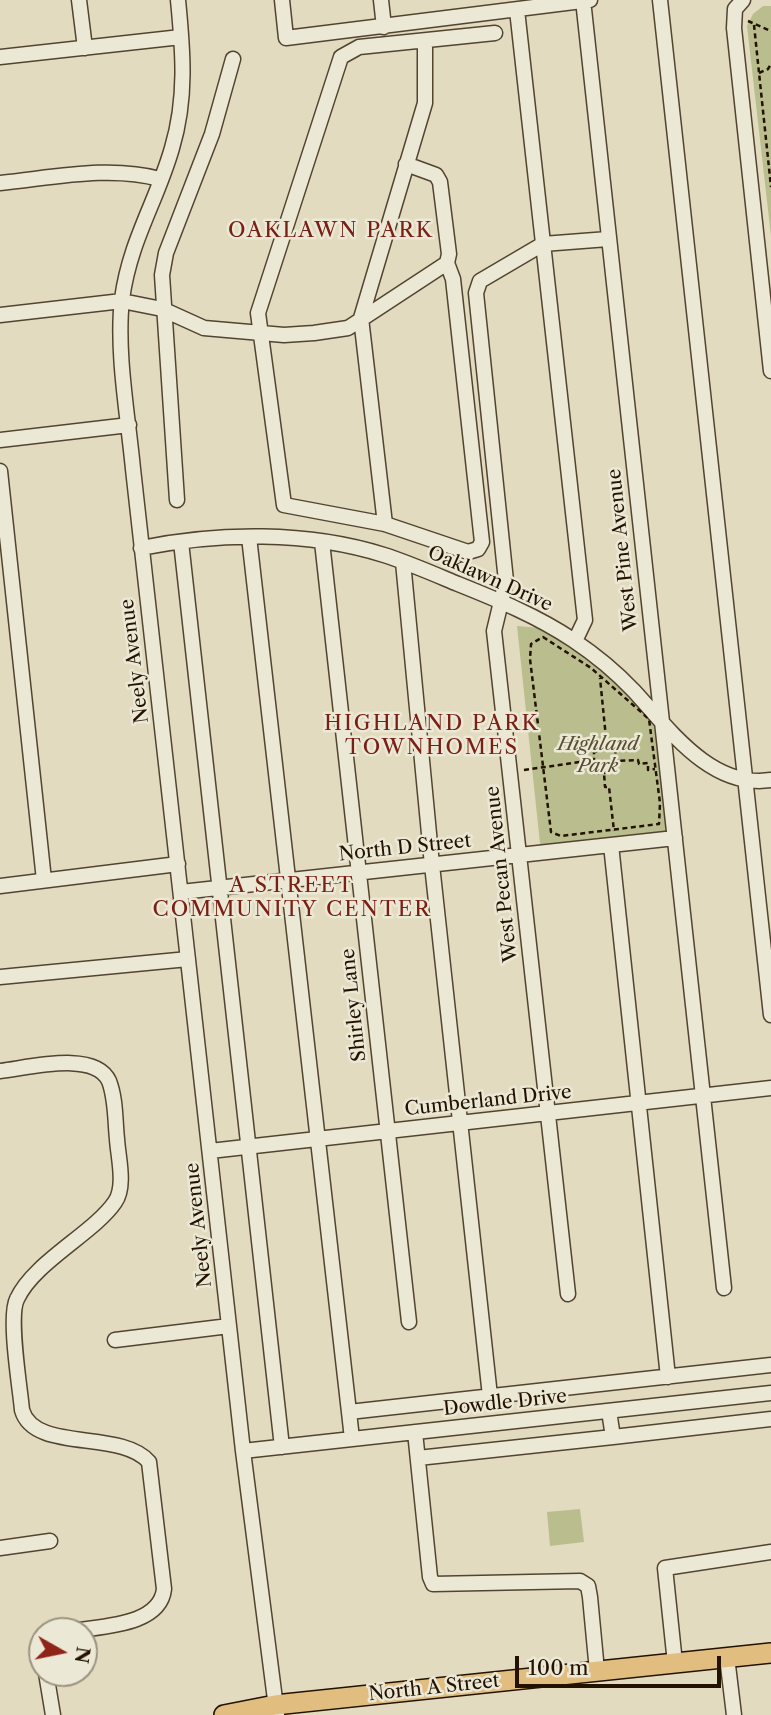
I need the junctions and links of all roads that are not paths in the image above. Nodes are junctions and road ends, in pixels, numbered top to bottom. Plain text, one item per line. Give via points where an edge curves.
1 (79, 0) edge
2 (178, 0) edge
3 (282, 0) edge
4 (382, 0) edge
5 (586, 0) edge
6 (660, 0) edge
7 (738, 3) edge
8 (484, 7) edge
9 (517, 9) junction
10 (384, 27) junction
11 (495, 33) dead end
12 (181, 37) junction
13 (425, 41) junction
14 (85, 48) junction
15 (0, 57) edge
16 (233, 59) dead end
17 (406, 164) junction
18 (160, 179) junction
19 (0, 183) edge
20 (608, 239) junction
21 (542, 244) junction
22 (447, 263) junction
23 (122, 301) junction
24 (162, 309) junction
25 (0, 314) edge
26 (361, 318) junction
27 (262, 333) junction
28 (771, 372) edge
29 (129, 425) junction
30 (0, 440) edge
31 (0, 471) edge
32 (177, 500) dead end
33 (385, 524) junction
34 (249, 537) junction
35 (181, 542) junction
36 (322, 542) junction
37 (141, 548) junction
38 (403, 562) junction
39 (503, 602) junction
40 (575, 641) junction
41 (662, 722) junction
42 (744, 778) junction
43 (771, 780) edge
44 (675, 838) junction
45 (613, 840) junction
46 (519, 855) junction
47 (177, 864) junction
48 (432, 864) junction
49 (359, 872) junction
50 (44, 880) junction
51 (290, 880) junction
52 (0, 886) edge
53 (220, 888) junction
54 (181, 892) junction
55 (188, 958) junction
56 (0, 978) edge
57 (771, 1016) edge
58 (0, 1071) edge
59 (771, 1088) edge
60 (703, 1096) junction
61 (637, 1104) junction
62 (548, 1114) junction
63 (463, 1123) junction
64 (387, 1131) junction
65 (320, 1139) junction
66 (248, 1147) junction
67 (210, 1151) junction
68 (724, 1288) dead end
69 (568, 1294) dead end
70 (409, 1322) dead end
71 (229, 1326) junction
72 (115, 1340) dead end
73 (771, 1366) edge
74 (668, 1377) junction
75 (771, 1393) edge
76 (491, 1396) junction
77 (609, 1411) junction
78 (349, 1412) junction
79 (771, 1419) edge
80 (415, 1432) junction
81 (613, 1437) junction
82 (352, 1439) junction
83 (282, 1447) junction
84 (243, 1451) junction
85 (418, 1458) junction
86 (50, 1541) dead end
87 (0, 1548) edge
88 (771, 1552) edge
89 (98, 1625) edge
90 (771, 1653) edge
91 (727, 1657) junction
92 (675, 1663) junction
93 (597, 1671) junction
94 (48, 1687) edge
95 (276, 1710) edge
96 (53, 1715) edge
97 (224, 1715) edge
98 (734, 1715) edge

1 - 14 street
2 - 12 street, Neely Avenue
3 - 10 street via 286,38
4 - 10 street
5 - 9 street
5 - 20 street, West Pine Avenue
6 - 42 street
7 - 28 street via 734,28
8 - 9 street
8 - 10 street
9 - 21 street
11 - 13 street
12 - 14 street
12 - 18 street, Neely Avenue via 184,77 180,116
13 - 17 street via 425,103
13 - 27 street via 359,47 341,57 258,313
14 - 15 street
16 - 24 street via 212,134 166,253
17 - 22 street via 436,175 440,182
17 - 26 street
18 - 19 street via 113,172
18 - 23 street, Neely Avenue via 139,228
20 - 21 street
20 - 41 street, West Pine Avenue
21 - 39 street, West Pecan Avenue via 478,284 506,581
21 - 40 street via 586,620
22 - 26 street
22 - 33 street via 453,279 482,542 468,552
23 - 24 street
23 - 25 street
23 - 29 street, Neely Avenue
24 - 27 street via 204,328
24 - 32 street
26 - 27 street via 348,328
26 - 33 street
27 - 33 street via 284,505
29 - 30 street
29 - 37 street, Neely Avenue
31 - 50 street
34 - 35 street, Oaklawn Drive
34 - 36 street, Oaklawn Drive
34 - 51 street
35 - 37 street, Oaklawn Drive
35 - 53 street
36 - 38 street, Oaklawn Drive
36 - 49 street, Shirley Lane
37 - 47 street, Neely Avenue
38 - 39 street, Oaklawn Drive
38 - 48 street
39 - 40 street, Oaklawn Drive
39 - 46 street, West Pecan Avenue via 494,631
40 - 41 street, Oaklawn Drive via 602,670 632,689
41 - 42 street, Oaklawn Drive via 691,752
41 - 44 street, West Pine Avenue
42 - 43 street, Oaklawn Drive
42 - 57 street
44 - 45 street, North D Street
44 - 60 street, West Pine Avenue
45 - 46 street, North D Street
45 - 61 street
46 - 48 street, North D Street
46 - 62 street, West Pecan Avenue
47 - 50 street
47 - 54 street, Neely Avenue
48 - 49 street, North D Street
48 - 63 street
49 - 51 street, North D Street
49 - 64 street, Shirley Lane
50 - 52 street
51 - 53 street, North D Street
51 - 65 street
53 - 54 street, North D Street
53 - 66 street
54 - 55 street, Neely Avenue
55 - 56 street
55 - 67 street, Neely Avenue
58 - 89 street via 91,1064 108,1080 115,1116 117,1200 69,1242 17,1299 14,1316 22,1410 27,1422 39,1430 114,1444 149,1462 164,1589 161,1602 148,1614
59 - 60 street, Cumberland Drive
60 - 61 street, Cumberland Drive
60 - 68 street, West Pine Avenue
61 - 62 street, Cumberland Drive
61 - 74 street
62 - 63 street, Cumberland Drive
62 - 69 street, West Pecan Avenue
63 - 64 street, Cumberland Drive
63 - 76 street
64 - 65 street, Cumberland Drive
64 - 70 street, Shirley Lane
65 - 66 street, Cumberland Drive
65 - 78 street
66 - 67 street, Cumberland Drive
66 - 83 street
67 - 71 street, Neely Avenue
71 - 72 street
71 - 84 street, Neely Avenue
73 - 74 street
74 - 76 street
75 - 77 street, Dowdle Drive
76 - 78 street
77 - 80 street, Dowdle Drive
77 - 81 street
78 - 82 street
79 - 81 street
80 - 82 street, Dowdle Drive
80 - 85 street
81 - 85 street
82 - 83 street, Dowdle Drive
83 - 84 street, Dowdle Drive
84 - 95 street, Neely Avenue
85 - 93 street via 433,1584 580,1581 588,1586
86 - 87 street
88 - 92 street via 665,1568
90 - 91 main road, North A Street
91 - 92 main road, North A Street
91 - 98 street
92 - 93 main road, North A Street
93 - 95 main road, North A Street
94 - 96 street
95 - 97 main road, North A Street

